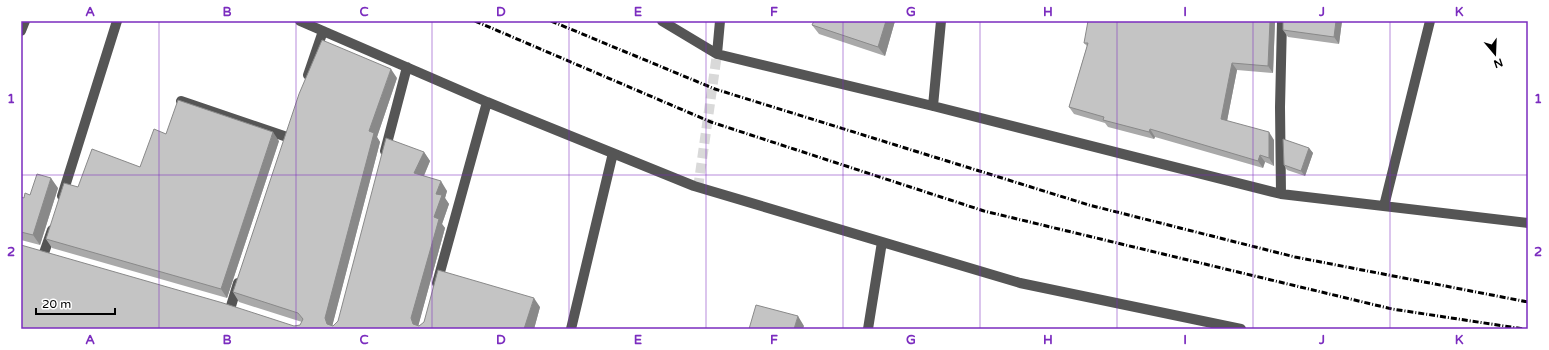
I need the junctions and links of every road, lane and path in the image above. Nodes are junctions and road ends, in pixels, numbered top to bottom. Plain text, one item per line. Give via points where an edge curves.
1 (25, 21) edge
2 (117, 21) edge
3 (300, 21) edge
4 (662, 21) edge
5 (720, 21) edge
6 (941, 21) edge
7 (1282, 21) edge
8 (1430, 21) edge
9 (21, 31) edge
10 (323, 31) junction
11 (717, 54) junction
12 (407, 67) junction
13 (305, 84) edge
14 (181, 101) edge
15 (487, 102) junction
16 (933, 106) junction
17 (288, 137) edge
18 (613, 153) junction
19 (382, 160) edge
20 (1281, 194) junction
21 (1384, 206) junction
22 (58, 208) edge
23 (54, 223) edge
24 (1528, 223) edge
25 (882, 242) junction
26 (33, 250) edge
27 (241, 277) edge
28 (435, 291) edge
29 (231, 306) edge
30 (571, 329) edge
31 (868, 329) edge
32 (1240, 329) edge

1 - 9 street
2 - 22 street
3 - 10 street
4 - 11 street
5 - 11 street
6 - 16 street
7 - 20 street
8 - 21 street
10 - 12 street
10 - 13 street
11 - 16 street
12 - 15 street
12 - 19 street
14 - 17 street
15 - 18 street
15 - 28 street
16 - 20 street
18 - 25 street via 694,186
18 - 30 street
20 - 21 street
21 - 24 street
23 - 26 street via 48,254
25 - 31 street
25 - 32 street via 1020,283
27 - 29 street

